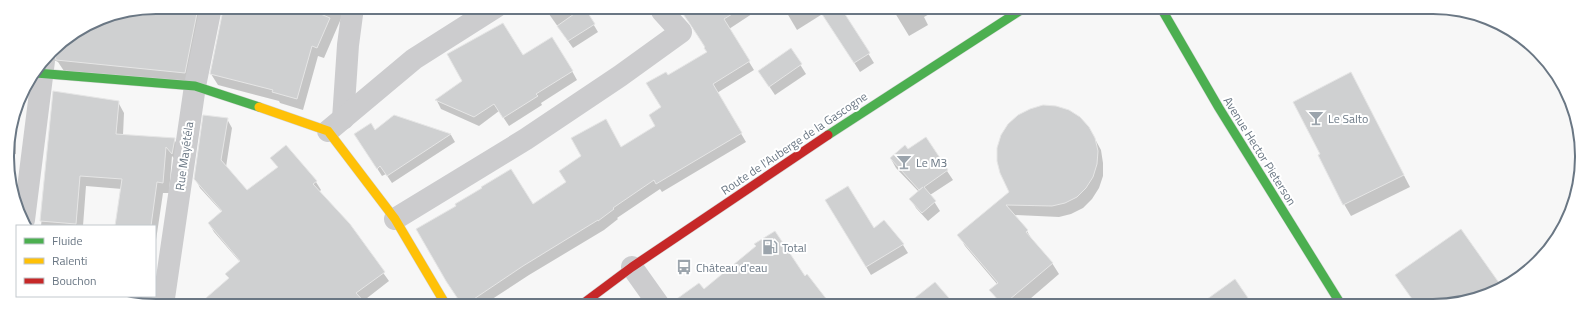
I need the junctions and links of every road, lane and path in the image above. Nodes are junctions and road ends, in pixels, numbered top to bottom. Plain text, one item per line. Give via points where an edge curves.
1 (209, 14) edge
2 (352, 14) edge
3 (485, 14) edge
4 (665, 14) edge
5 (1015, 14) edge
6 (1165, 14) edge
7 (44, 69) edge
8 (40, 74) edge
9 (194, 86) junction
10 (336, 125) junction
11 (25, 211) edge
12 (395, 219) junction
13 (632, 267) junction
14 (163, 299) edge
15 (442, 299) edge
16 (589, 299) edge
17 (655, 299) edge
18 (1338, 299) edge

1 - 9 street, Rue Mayétéla
2 - 10 street
3 - 10 street via 414,59
4 - 12 street via 682,32 526,139
5 - 13 street, Route de l'Auberge de la Gascogne via 889,94
6 - 18 street, Avenue Hector Pieterson
7 - 9 street
8 - 11 street
9 - 10 street via 266,109
9 - 14 street, Rue Mayétéla
10 - 12 street
12 - 15 street
13 - 16 street, Route de l'Auberge de la Gascogne
13 - 17 street

